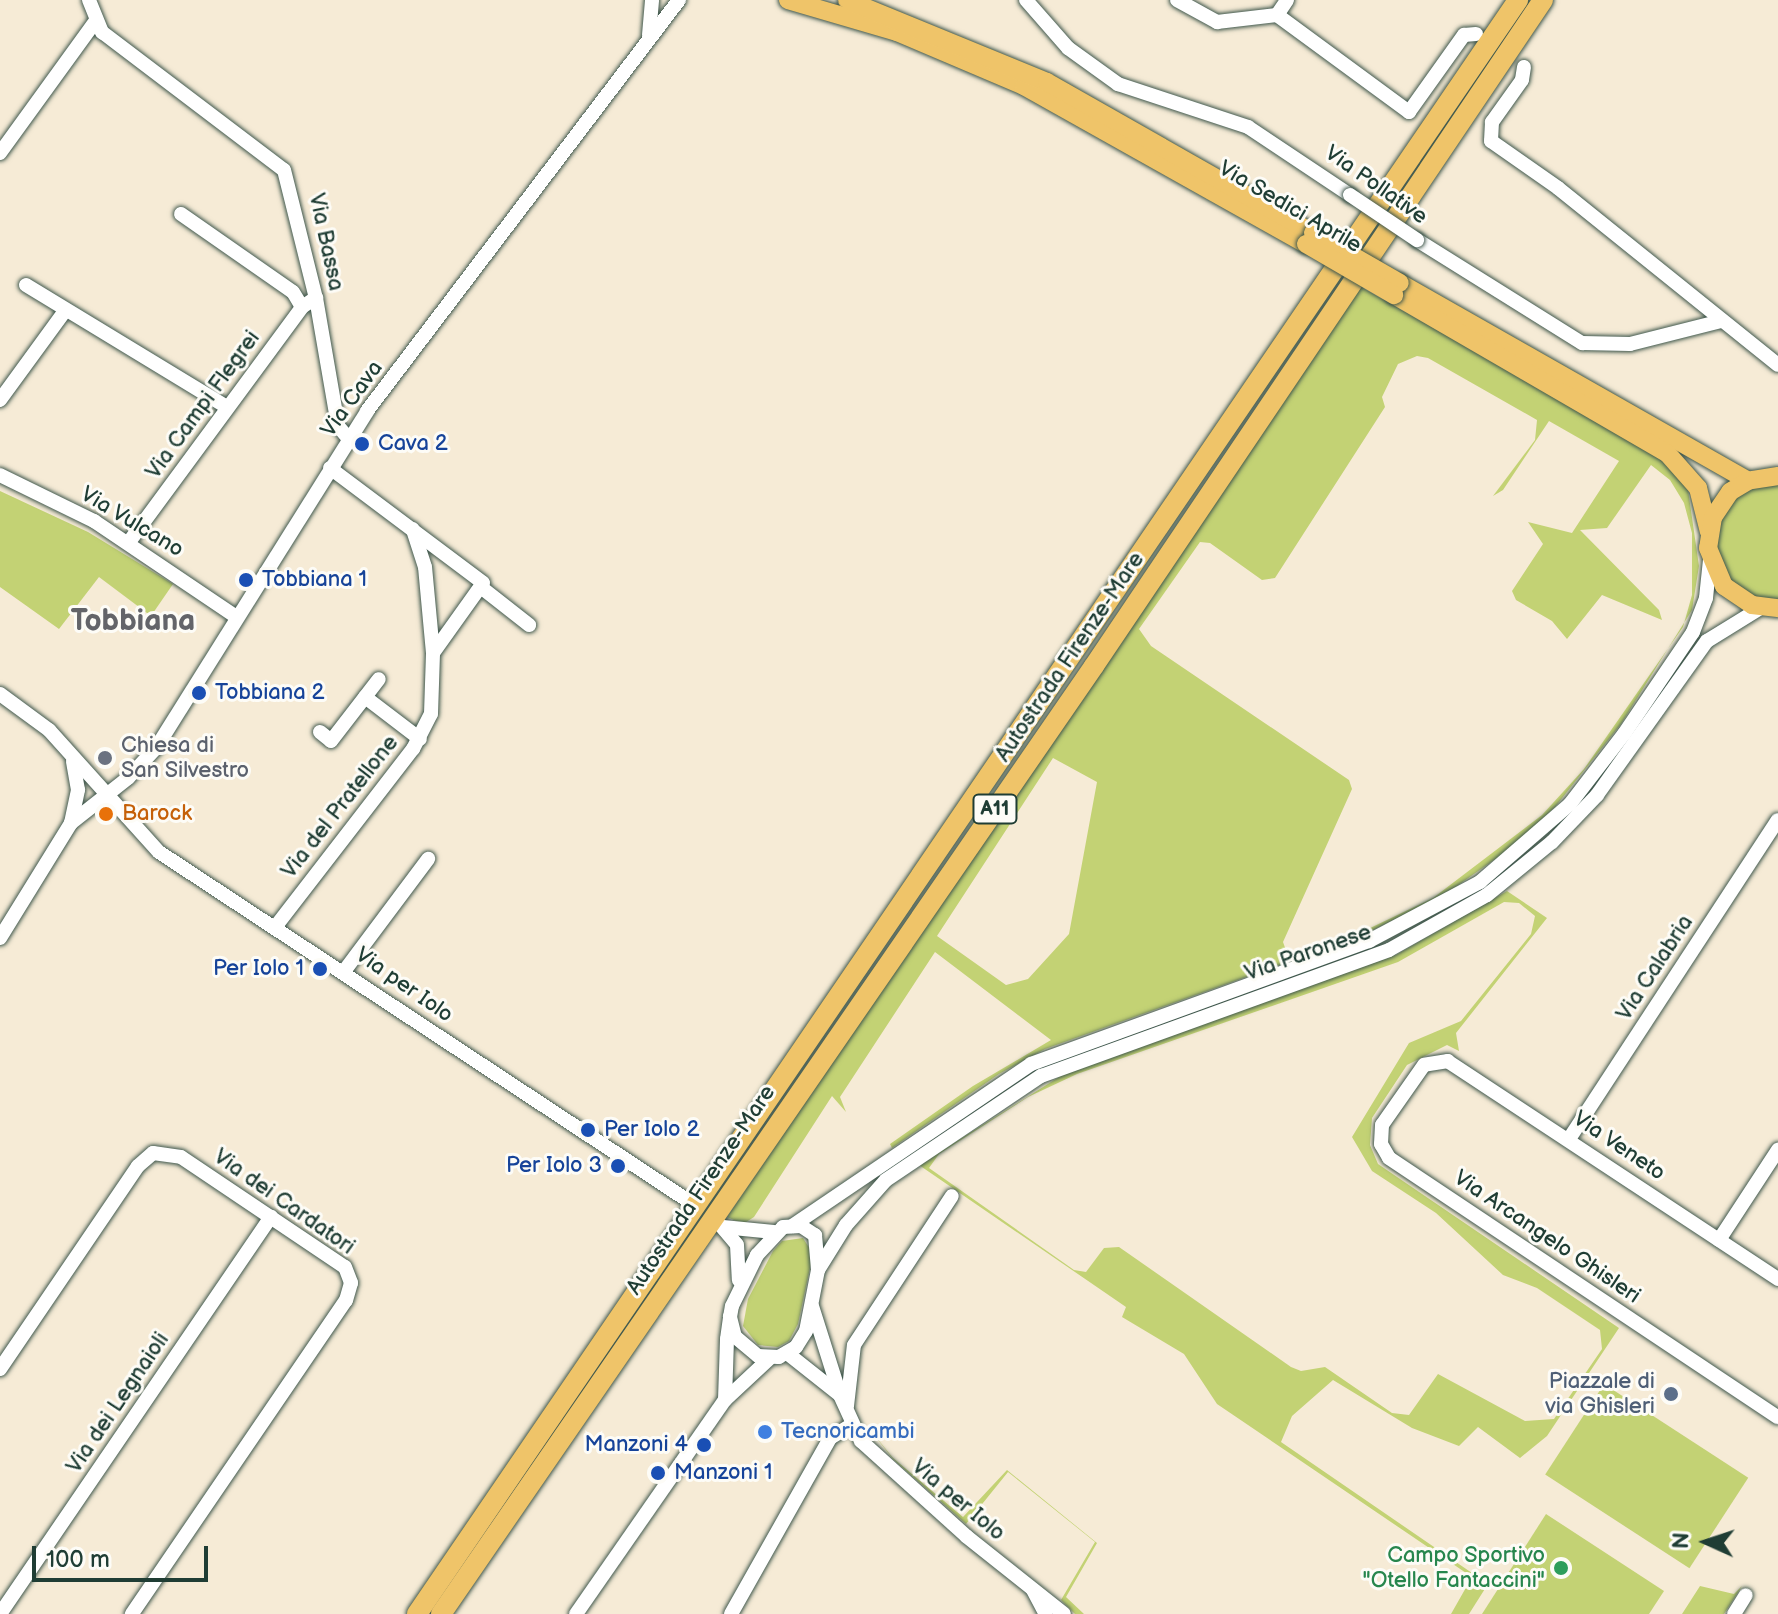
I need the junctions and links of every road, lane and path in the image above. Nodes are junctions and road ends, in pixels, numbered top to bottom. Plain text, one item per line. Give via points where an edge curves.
1 (89, 0) edge
2 (652, 0) edge
3 (679, 0) edge
4 (788, 0) edge
5 (847, 0) edge
6 (1026, 0) edge
7 (1177, 0) edge
8 (1287, 0) edge
9 (1518, 0) edge
10 (1543, 0) edge
11 (1277, 15) junction
12 (95, 22) junction
13 (1476, 34) dead end
14 (649, 35) junction
15 (1524, 67) dead end
16 (0, 153) edge
17 (181, 214) dead end
18 (1310, 239) junction
19 (26, 285) dead end
20 (1397, 289) junction
21 (316, 298) junction
22 (302, 307) junction
23 (65, 311) junction
24 (1721, 321) junction
25 (1778, 365) edge
26 (0, 400) edge
27 (227, 407) junction
28 (349, 439) junction
29 (330, 468) junction
30 (0, 475) edge
31 (1778, 476) edge
32 (1748, 481) junction
33 (413, 529) junction
34 (1709, 532) junction
35 (129, 542) junction
36 (1710, 560) junction
37 (482, 588) junction
38 (1770, 608) edge
39 (235, 616) junction
40 (529, 625) dead end
41 (433, 653) junction
42 (379, 679) dead end
43 (0, 694) edge
44 (365, 697) junction
45 (320, 732) dead end
46 (420, 739) junction
47 (72, 757) junction
48 (105, 796) junction
49 (1778, 820) edge
50 (71, 823) junction
51 (428, 859) dead end
52 (276, 926) junction
53 (0, 938) edge
54 (345, 970) junction
55 (1431, 1062) joint
56 (1569, 1139) junction
57 (1778, 1150) edge
58 (952, 1196) dead end
59 (687, 1200) dead end
60 (271, 1217) junction
61 (792, 1226) junction
62 (774, 1232) junction
63 (1719, 1240) junction
64 (818, 1270) junction
65 (1778, 1279) edge
66 (738, 1290) junction
67 (811, 1302) junction
68 (730, 1317) junction
69 (822, 1338) junction
70 (854, 1345) junction
71 (787, 1353) junction
72 (770, 1358) junction
73 (0, 1369) edge
74 (840, 1395) junction
75 (725, 1400) junction
76 (1778, 1417) edge
77 (851, 1421) junction
78 (1033, 1589) junction
79 (1746, 1595) dead end
80 (0, 1614) edge
81 (132, 1614) edge
82 (417, 1614) edge
83 (441, 1614) edge
84 (576, 1614) edge
85 (731, 1614) edge
86 (1046, 1614) edge
87 (1064, 1614) edge
88 (1734, 1614) edge

1 - 12 street
2 - 14 street
3 - 14 street, Via Cava
4 - 18 main road, Via Sedici Aprile via 897,32 1024,86
5 - 18 main road, Via Sedici Aprile via 1047,82
6 - 24 street, Via Pollative, bridge via 1068,48 1118,84 1248,127 1582,343 1630,344
7 - 11 street via 1217,22
8 - 11 street
9 - 82 highway, Autostrada Firenze-Mare / A11
10 - 83 highway, Autostrada Firenze-Mare / A11 via 1094,666
11 - 13 street via 1409,112 1464,35
12 - 16 street
12 - 21 street, Via Bassa via 284,170
14 - 28 street, Via Cava
15 - 24 street via 1522,80 1492,122 1491,141 1558,188
17 - 22 street via 293,292
18 - 20 main road, Via Sedici Aprile, bridge
19 - 23 street
20 - 32 main road, Via Sedici Aprile
20 - 34 main road, Via Sedici Aprile via 1667,453 1698,488
21 - 22 street, Via Campi Flegrei
21 - 28 street, Via Bassa via 338,426
22 - 27 street, Via Campi Flegrei
23 - 26 street
23 - 27 street
24 - 25 street
27 - 35 street, Via Campi Flegrei
28 - 29 street, Via Cava
29 - 33 street
29 - 39 street, Via Cava
30 - 35 street, Via Vulcano
31 - 32 main road
32 - 34 main road, Via Sedici Aprile via 1721,502
33 - 37 street via 480,578
33 - 41 street, Via del Pratellone via 421,546
34 - 36 main road, Via Sedici Aprile
35 - 39 street, Via Vulcano
36 - 38 main road via 1724,586
36 - 61 street, Via Paronese via 1706,598 1693,632 1624,734 1570,804 1480,882 1369,941 1039,1061 983,1093
37 - 40 street
37 - 41 street
38 - 64 street, Via Paronese via 1730,622 1707,641 1597,795 1552,842 1487,895 1389,950 1041,1076 886,1180 846,1225
39 - 48 street, Via Cava via 156,748
41 - 46 street, Via del Pratellone via 434,698
42 - 44 street
43 - 47 street, Via per Iolo via 49,730
44 - 45 street via 331,741
44 - 46 street
46 - 52 street, Via del Pratellone
47 - 48 street, Via per Iolo
47 - 50 street via 78,790
48 - 50 street, Via Cava
48 - 52 street, Via per Iolo via 159,852
49 - 56 street, Via Calabria
50 - 53 street
51 - 54 street
52 - 54 street, Via per Iolo
54 - 59 street, Via per Iolo
55 - 56 street, Via Veneto via 1457,1065
55 - 76 street, Via Arcangelo Ghisleri via 1416,1074 1382,1125 1381,1144 1389,1158
56 - 63 street, Via Veneto
57 - 63 street
58 - 70 street
60 - 73 street, Via dei Cardatori via 181,1157 153,1153 138,1166
60 - 80 street, Via dei Legnaioli
60 - 81 street, Via dei Cardatori via 345,1267 349,1293
61 - 62 street, Via Paronese
61 - 64 street via 815,1235
62 - 66 street
62 - 66 street via 722,1227 737,1245
63 - 65 street, Via Veneto
64 - 67 street
66 - 68 street
67 - 69 street, Via per Iolo
67 - 71 street via 802,1340
68 - 72 street via 741,1345
68 - 75 street
69 - 70 street via 838,1346
69 - 74 street, Via per Iolo
70 - 77 street
71 - 72 street
71 - 74 street, Via per Iolo
72 - 75 street
74 - 77 street, Via per Iolo
75 - 84 street
77 - 78 street, Via per Iolo via 881,1463
77 - 85 street via 830,1438
78 - 86 street, Via per Iolo
78 - 87 street, Via per Iolo
79 - 88 street

